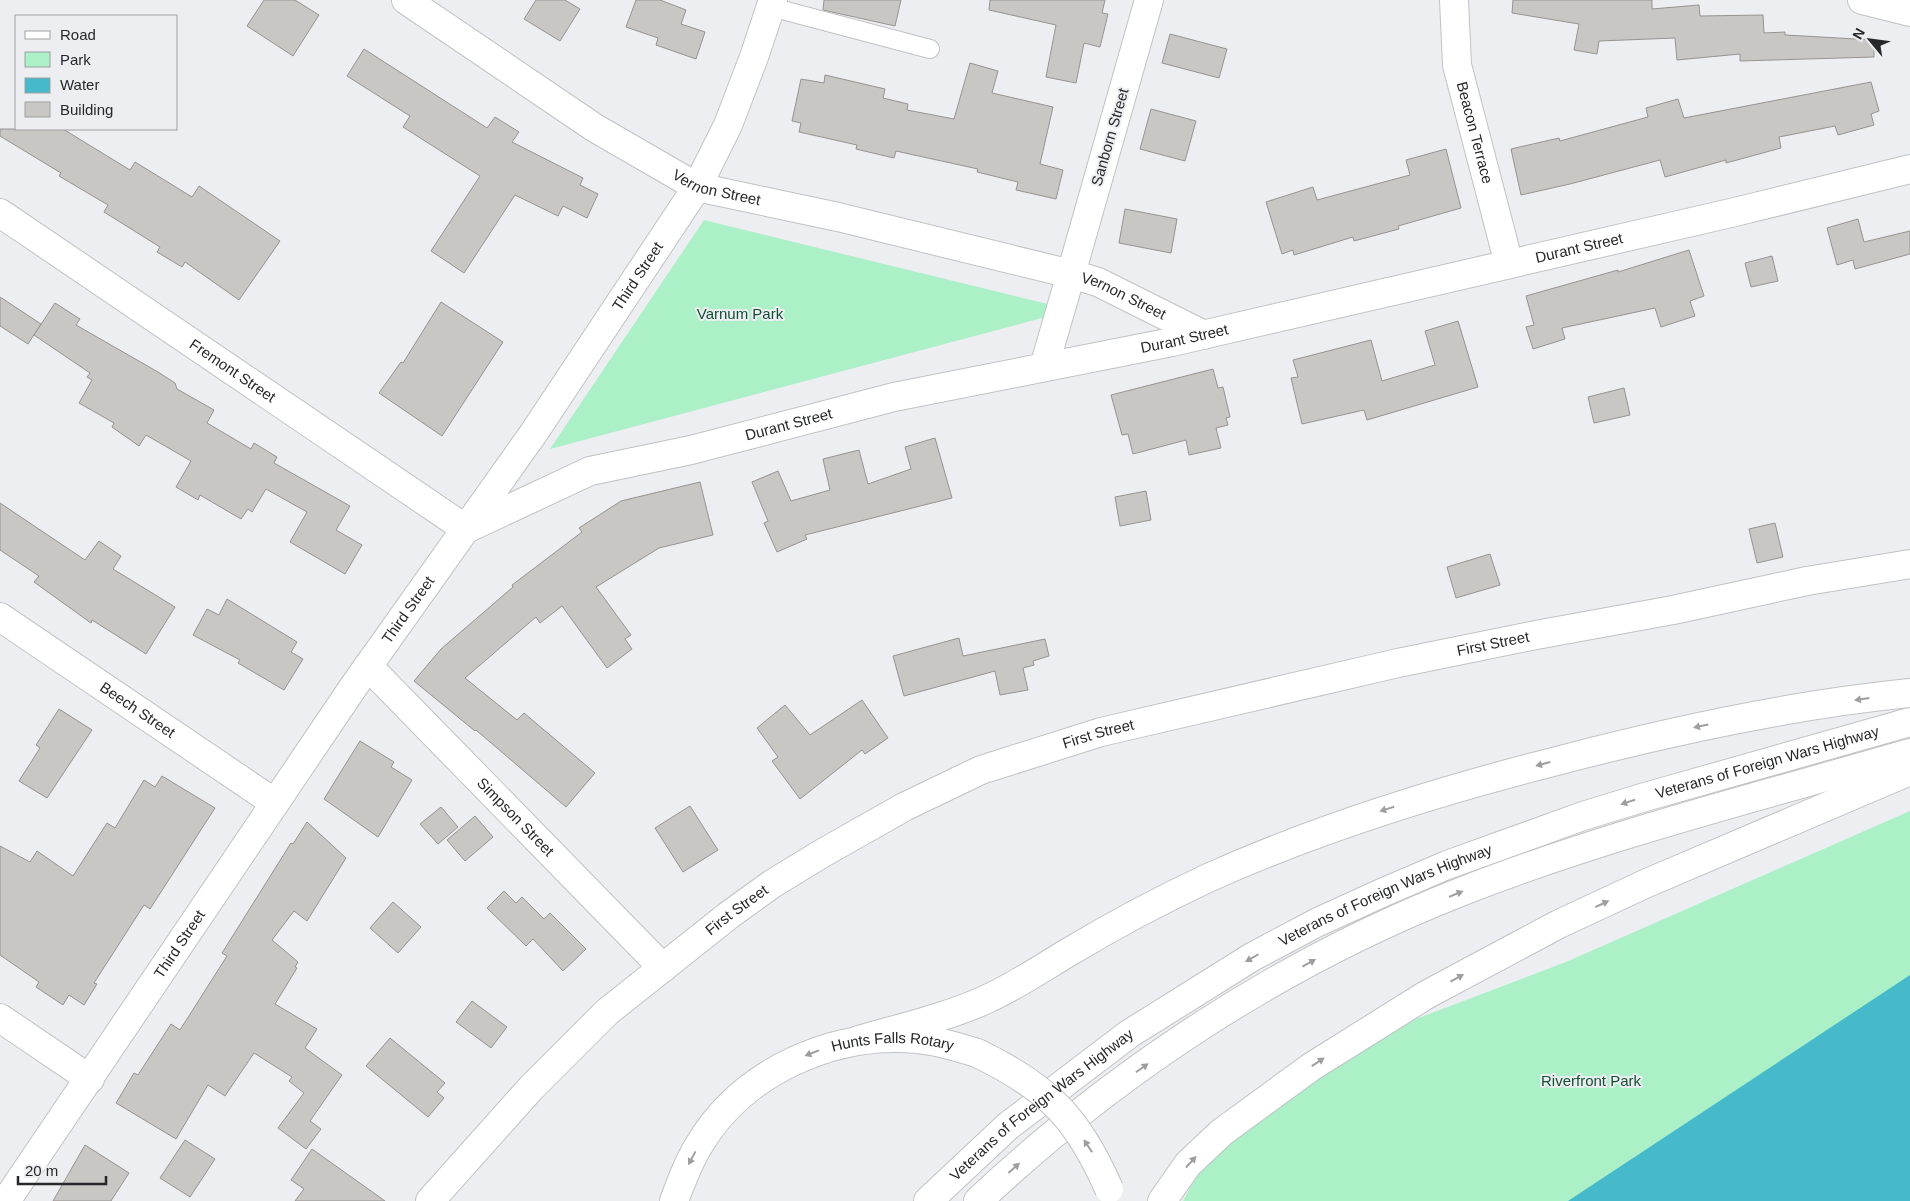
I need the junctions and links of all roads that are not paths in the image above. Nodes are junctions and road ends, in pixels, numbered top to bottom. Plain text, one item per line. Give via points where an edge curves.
1 (406, 0) edge
2 (1149, 0) edge
3 (1454, 0) edge
4 (1862, 0) edge
5 (772, 3) edge
6 (1910, 12) edge
7 (930, 49) dead end
8 (1910, 170) edge
9 (697, 186) junction
10 (0, 213) edge
11 (1509, 264) junction
12 (1071, 274) junction
13 (1204, 335) junction
14 (1044, 368) junction
15 (466, 528) junction
16 (1910, 564) edge
17 (0, 617) edge
18 (368, 666) junction
19 (1910, 693) edge
20 (1910, 722) edge
21 (1910, 753) edge
22 (1910, 771) edge
23 (275, 803) junction
24 (663, 968) junction
25 (0, 1018) edge
26 (859, 1040) junction
27 (90, 1079) junction
28 (1112, 1195) edge
29 (6, 1201) edge
30 (430, 1201) edge
31 (674, 1201) edge
32 (928, 1201) edge
33 (978, 1201) edge
34 (1162, 1201) edge

1 - 9 street, Vernon Street via 595,128
2 - 12 street, Sanborn Street
3 - 11 street, Beacon Terrace via 1457,65
4 - 6 street
5 - 7 lane
5 - 9 street, Third Street via 728,125
8 - 11 street, Durant Street
9 - 12 street, Vernon Street
9 - 15 street, Third Street via 533,434
10 - 15 street, Fremont Street
11 - 13 street, Durant Street
12 - 13 street, Vernon Street via 1098,282
12 - 14 street, Vernon Street
13 - 14 street, Durant Street
14 - 15 street, Durant Street via 894,397 692,450 590,471
15 - 18 street, Third Street
16 - 24 street, First Street via 1807,581 1398,663 1101,732 1030,754 981,770 941,789 821,854 729,915
17 - 23 street, Beech Street
18 - 23 street, Third Street
18 - 24 street, Simpson Street
19 -> 26 street via 1796,708 1654,736 1513,772 1385,810 1328,829 1207,879 986,1000 958,1012
20 -> 32 street, Veterans of Foreign Wars Highway via 1583,816 1447,866 1318,922 1252,957 1129,1034 1008,1126
33 -> 21 street, Veterans of Foreign Wars Highway via 1084,1111 1145,1065 1308,962 1456,894 1571,852
34 -> 22 street via 1188,1164 1222,1132 1311,1067 1426,995 1559,924 1647,882
23 - 27 street, Third Street
24 - 30 street, First Street via 607,1012 531,1088
25 - 27 street
28 -> 26 street, Hunts Falls Rotary, bridge via 1094,1156 1073,1123 1053,1101 1007,1067 949,1044 919,1039
26 -> 31 street, Hunts Falls Rotary via 827,1047 797,1059 742,1095 700,1144 684,1173
27 - 29 street, Third Street

